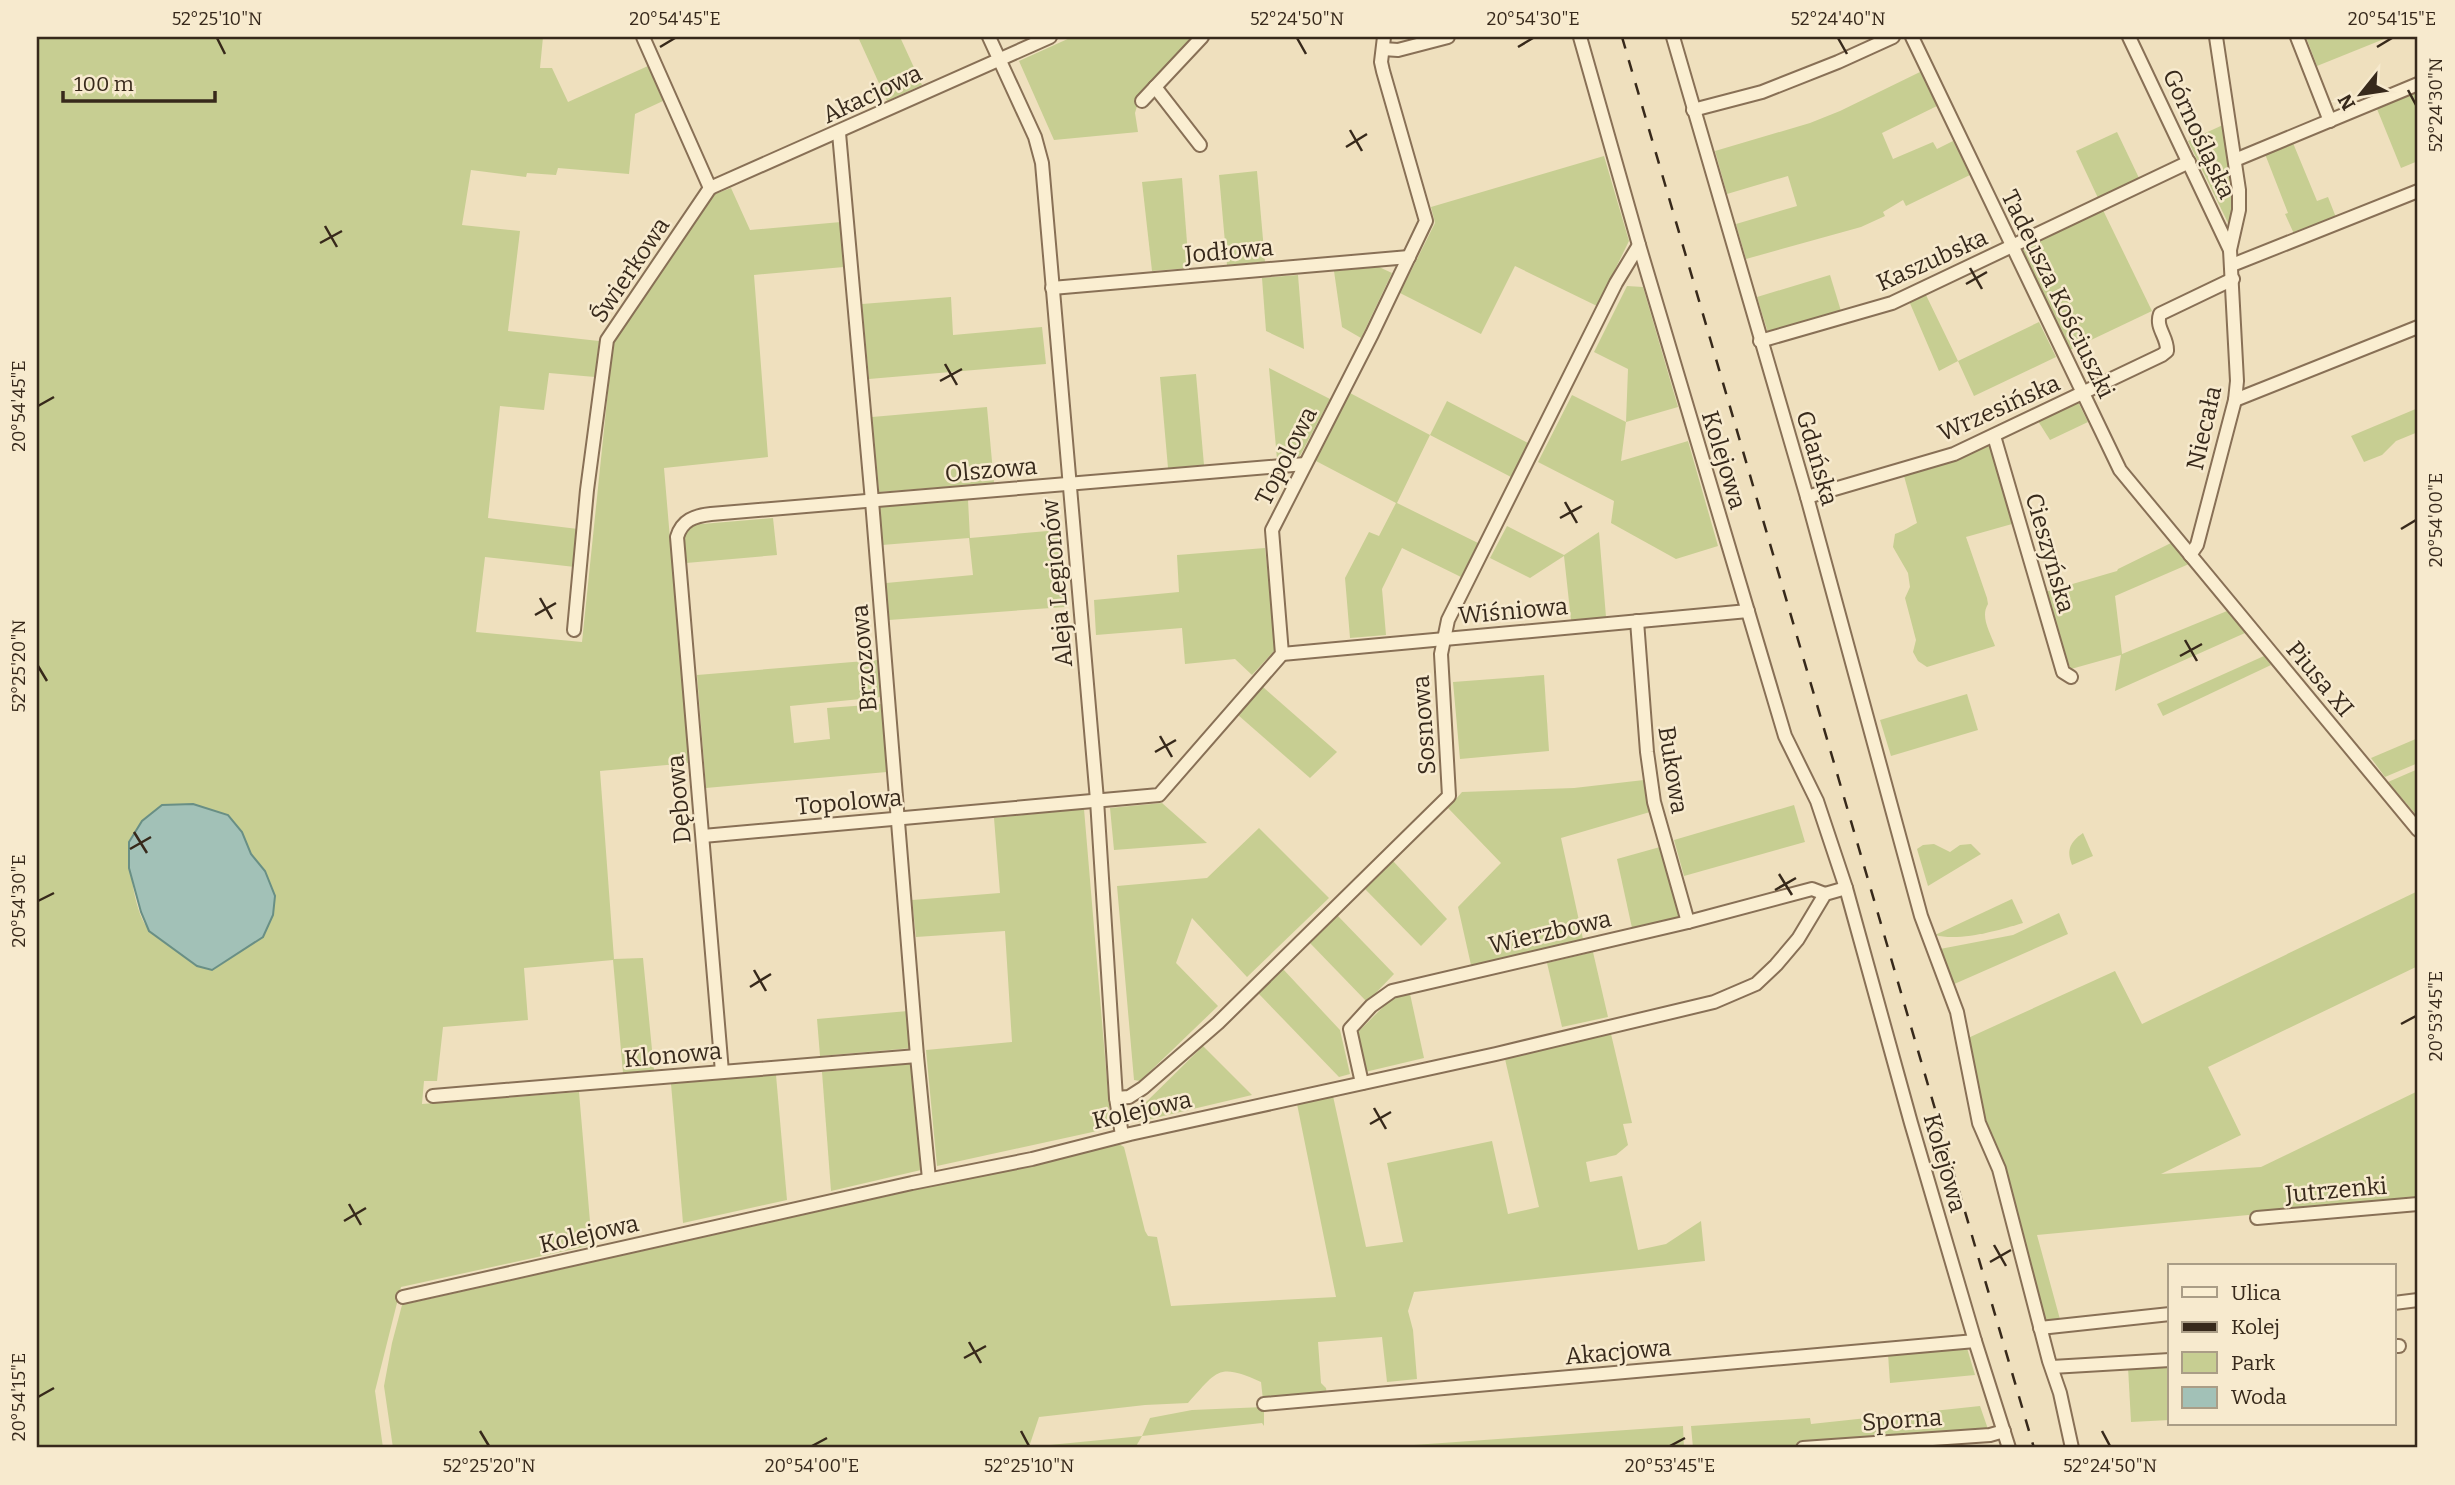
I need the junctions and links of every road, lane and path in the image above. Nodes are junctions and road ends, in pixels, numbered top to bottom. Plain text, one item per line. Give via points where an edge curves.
1 (643, 37) edge
2 (989, 37) edge
3 (1050, 37) edge
4 (1202, 37) edge
5 (1448, 37) edge
6 (1580, 37) edge
7 (1673, 37) edge
8 (1893, 37) edge
9 (1912, 37) edge
10 (2129, 37) edge
11 (2216, 37) edge
12 (2297, 37) edge
13 (1384, 43) edge
14 (999, 59) junction
15 (2418, 84) edge
16 (1155, 87) junction
17 (1142, 101) dead end
18 (1693, 110) junction
19 (2330, 121) junction
20 (839, 133) junction
21 (1200, 145) dead end
22 (2235, 160) junction
23 (2189, 162) junction
24 (710, 188) junction
25 (2418, 191) edge
26 (1639, 245) junction
27 (2012, 247) junction
28 (2230, 250) junction
29 (1409, 257) junction
30 (2232, 265) junction
31 (2233, 279) junction
32 (1052, 288) junction
33 (2418, 327) edge
34 (1760, 341) junction
35 (2082, 394) junction
36 (2235, 400) junction
37 (1994, 436) junction
38 (1306, 464) junction
39 (1069, 484) junction
40 (1807, 497) junction
41 (872, 501) junction
42 (683, 524) joint
43 (2190, 555) junction
44 (1748, 611) junction
45 (1637, 621) junction
46 (575, 630) dead end
47 (1443, 639) junction
48 (1282, 654) junction
49 (2071, 677) dead end
50 (1097, 800) junction
51 (898, 819) junction
52 (2418, 830) edge
53 (703, 836) junction
54 (1846, 888) junction
55 (1825, 894) junction
56 (1688, 922) junction
57 (917, 1056) junction
58 (722, 1072) junction
59 (1362, 1083) junction
60 (433, 1096) dead end
61 (1116, 1098) junction
62 (1122, 1135) junction
63 (929, 1179) junction
64 (2418, 1204) edge
65 (2257, 1218) dead end
66 (403, 1297) dead end
67 (2418, 1300) edge
68 (2396, 1303) edge
69 (2168, 1314) edge
70 (2040, 1328) junction
71 (1975, 1341) junction
72 (2168, 1360) edge
73 (2052, 1367) junction
74 (1264, 1405) dead end
75 (2004, 1431) junction
76 (1803, 1448) edge
77 (2009, 1448) edge
78 (2072, 1448) edge

1 - 24 street
2 - 14 street, Aleja Legionów
3 - 14 street, Akacjowa
4 - 16 street
5 - 13 street via 1398,50
6 - 26 street, Kolejowa
7 - 18 street, Gdańska
8 - 18 street via 1773,88
9 - 27 street, Tadeusza Kościuszki
10 - 23 street, Górnośląska
11 - 22 street, Niecała
12 - 19 street
13 - 29 street, Topolowa via 1383,71 1426,218
14 - 20 street, Akacjowa
14 - 32 street, Aleja Legionów via 1041,157
15 - 19 street
16 - 17 street
16 - 21 street
18 - 34 street, Gdańska
19 - 22 street
20 - 24 street, Akacjowa
20 - 41 street, Brzozowa
22 - 28 street, Niecała via 2239,210
23 - 27 street, Kaszubska
23 - 28 street, Górnośląska
24 - 46 street, Świerkowa via 607,340
25 - 30 street
26 - 44 street, Kolejowa
26 - 47 street, Sosnowa via 1559,396 1448,620
27 - 34 street, Kaszubska via 1892,303
27 - 35 street, Tadeusza Kościuszki
28 - 30 street, Niecała
29 - 32 street, Jodłowa
29 - 38 street, Topolowa
30 - 31 street, Niecała
31 - 35 street, Wrzesińska via 2160,314 2158,322 2168,346 2165,353
31 - 36 street, Niecała
32 - 39 street, Aleja Legionów
33 - 36 street
34 - 40 street, Gdańska
35 - 37 street, Wrzesińska
35 - 43 street, Tadeusza Kościuszki via 2120,470
36 - 43 street, Niecała via 2197,545
37 - 40 street, Wrzesińska via 1954,454
37 - 49 street, Cieszyńska via 2063,672
38 - 39 street, Olszowa
38 - 48 street, Topolowa via 1272,530
39 - 41 street, Olszowa
39 - 50 street, Aleja Legionów
40 - 70 street, Gdańska via 1914,893 1957,1012 1979,1122 1998,1169
41 - 42 street, Olszowa via 711,514
41 - 51 street, Brzozowa
42 - 53 street, Dębowa via 677,537
43 - 52 street, Piusa XI
44 - 45 street, Wiśniowa
44 - 54 street, Kolejowa via 1785,736 1817,802
45 - 47 street, Wiśniowa
45 - 56 street, Bukowa via 1654,803
47 - 48 street, Wiśniowa
47 - 61 street, Sosnowa via 1448,796 1218,1023 1143,1088 1129,1097
48 - 50 street, Topolowa via 1159,795
50 - 51 street, Topolowa
50 - 61 street, Aleja Legionów
51 - 53 street, Topolowa
51 - 57 street, Brzozowa
53 - 58 street, Dębowa
54 - 55 street
54 - 71 street, Kolejowa
55 - 56 street, Wierzbowa via 1812,889
55 - 59 street, Kolejowa via 1776,965 1756,984 1736,994
56 - 59 street, Wierzbowa via 1392,991 1350,1029
57 - 58 street, Klonowa
57 - 63 street, Brzozowa
58 - 60 street, Klonowa
59 - 62 street, Kolejowa
61 - 62 street, Aleja Legionów
62 - 63 street, Kolejowa
63 - 66 street, Kolejowa
64 - 65 street, Jutrzenki
67 - 68 street
69 - 70 street
70 - 73 street
71 - 74 street, Akacjowa
71 - 75 street, Kolejowa
72 - 73 street
73 - 78 street
75 - 76 street, Sporna
75 - 77 street, Kolejowa

